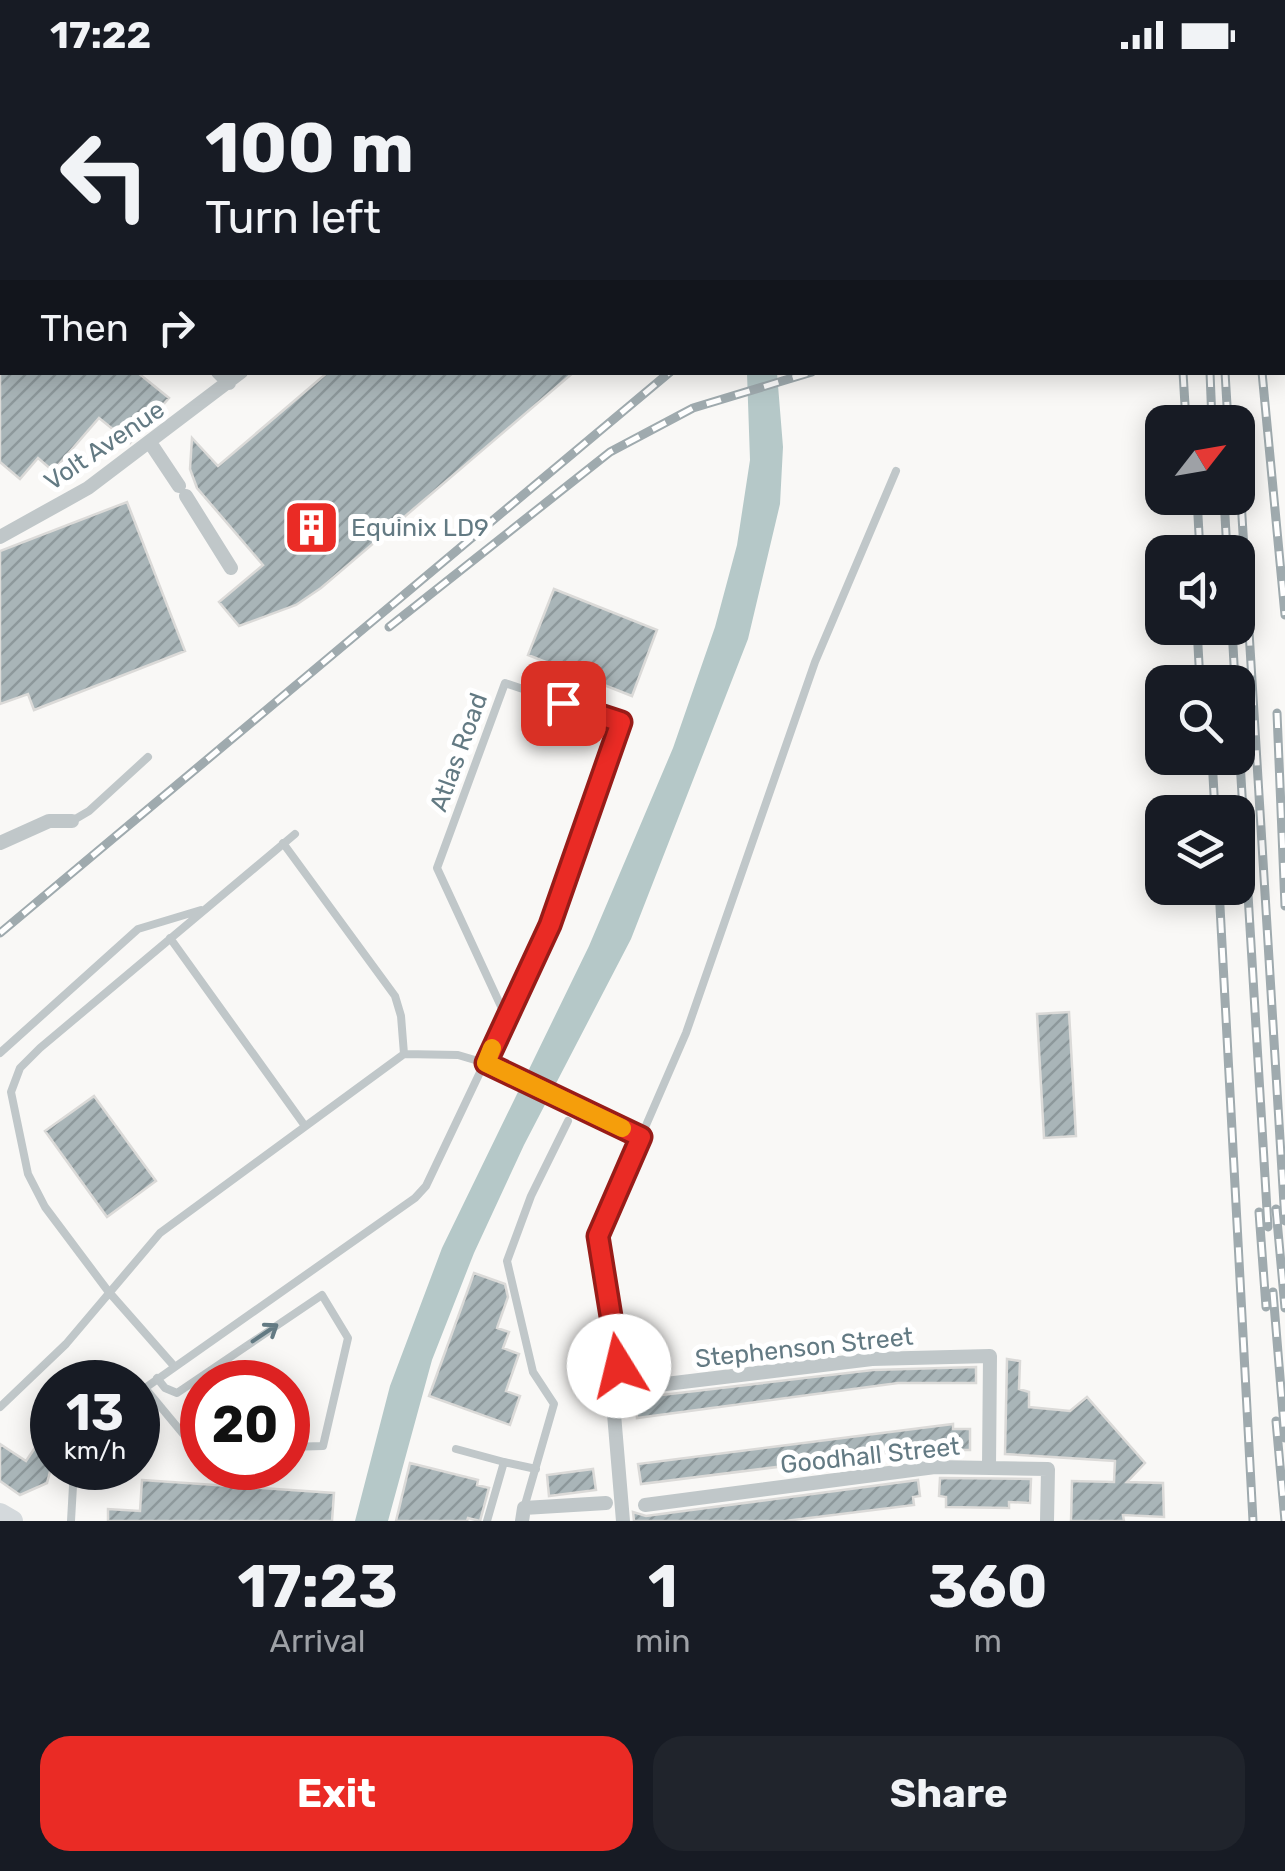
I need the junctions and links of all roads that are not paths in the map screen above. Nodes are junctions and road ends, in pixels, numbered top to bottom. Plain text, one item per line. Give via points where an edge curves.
1 (223, 378) edge
2 (151, 444) junction
3 (896, 471) dead end
4 (0, 536) edge
5 (232, 568) dead end
6 (148, 757) dead end
7 (72, 821) joint
8 (294, 834) dead end
9 (0, 842) edge
10 (283, 843) junction
11 (206, 908) junction
12 (170, 938) junction
13 (505, 1015) junction
14 (0, 1053) edge
15 (404, 1054) junction
16 (489, 1064) junction
17 (568, 1122) dead end
18 (305, 1126) junction
19 (641, 1137) junction
20 (108, 1291) junction
21 (226, 1360) edge
22 (174, 1366) junction
23 (619, 1366) joint
24 (160, 1376) edge
25 (633, 1388) dead end
26 (0, 1407) edge
27 (160, 1410) edge
28 (180, 1431) edge
29 (310, 1447) edge
30 (456, 1449) dead end
31 (504, 1462) junction
32 (990, 1466) junction
33 (536, 1469) junction
34 (73, 1490) edge
35 (606, 1504) dead end
36 (645, 1505) dead end
37 (0, 1514) edge
38 (523, 1515) edge
39 (12, 1521) edge
40 (71, 1521) edge
41 (488, 1521) edge
42 (623, 1521) edge
43 (1047, 1521) edge

1 - 2 street, Volt Avenue
2 - 4 street, Volt Avenue
2 - 5 street
3 - 19 lane via 814,662 686,1033
6 - 7 lane
7 - 9 street via 50,821
8 - 10 lane
10 - 11 lane
10 - 15 lane via 395,996
11 - 12 lane
11 - 14 lane via 138,929
12 - 18 lane
12 - 20 lane via 40,1048 20,1068 11,1092 28,1174
13 - 13 lane, Atlas Road via 437,868 505,683 621,722 550,925
13 - 16 lane, Atlas Road
15 - 16 lane
15 - 18 lane
16 - 19 lane
16 - 22 lane, Atlas Road via 416,1198
17 - 33 lane via 507,1261 532,1372 554,1404
18 - 20 lane via 160,1233
19 - 23 lane via 598,1236
20 - 22 lane
20 - 26 lane via 66,1344
21 -> 29 lane via 322,1295 348,1338 323,1446
22 - 24 lane, Atlas Road
23 - 42 street via 613,1402
25 - 32 street, Stephenson Street via 872,1358 990,1356
27 - 28 lane
30 - 31 lane
31 - 33 lane
31 - 41 lane
32 - 36 street, Goodhall Street
32 - 43 street, Goodhall Street via 1048,1468
33 - 38 lane
34 - 40 lane
35 - 38 street
37 - 39 main road

